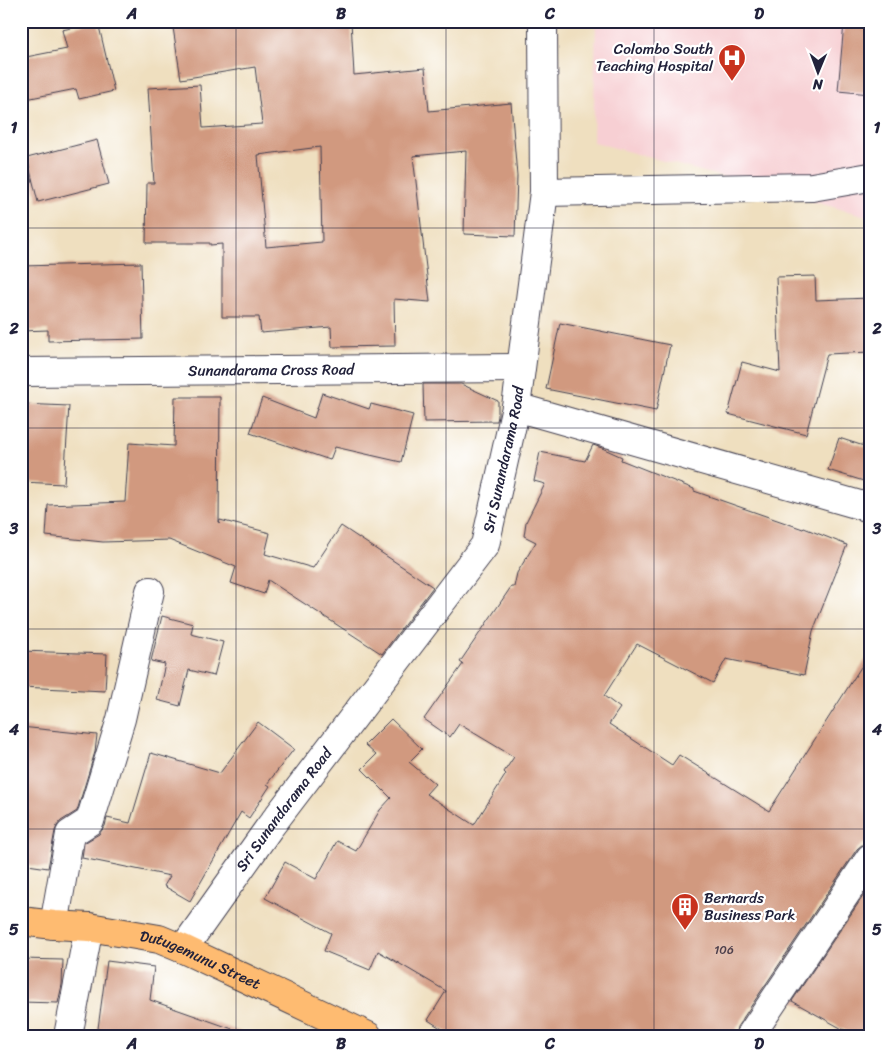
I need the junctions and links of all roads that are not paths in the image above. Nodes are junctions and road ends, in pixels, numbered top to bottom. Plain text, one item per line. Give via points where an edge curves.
1 (543, 21) edge
2 (870, 177) edge
3 (544, 192) junction
4 (521, 368) junction
5 (21, 372) edge
6 (516, 407) junction
7 (870, 508) edge
8 (150, 591) dead end
9 (870, 858) edge
10 (21, 921) edge
11 (54, 925) junction
12 (89, 927) junction
13 (183, 949) junction
14 (68, 1036) edge
15 (368, 1036) edge
16 (750, 1036) edge

1 - 3 street, Sri Sunandarama Road
2 - 3 street via 812,187
3 - 4 street, Sri Sunandarama Road
4 - 5 street, Sunandarama Cross Road
4 - 6 street, Sri Sunandarama Road
6 - 7 street
6 - 13 street, Sri Sunandarama Road via 485,545 269,828
8 - 11 street via 121,719 90,821 70,834
9 - 16 street
10 - 11 main road, Dutugemunu Street
11 - 12 main road, Dutugemunu Street
12 - 13 main road, Dutugemunu Street via 158,939
12 - 14 street
13 - 15 main road, Dutugemunu Street

